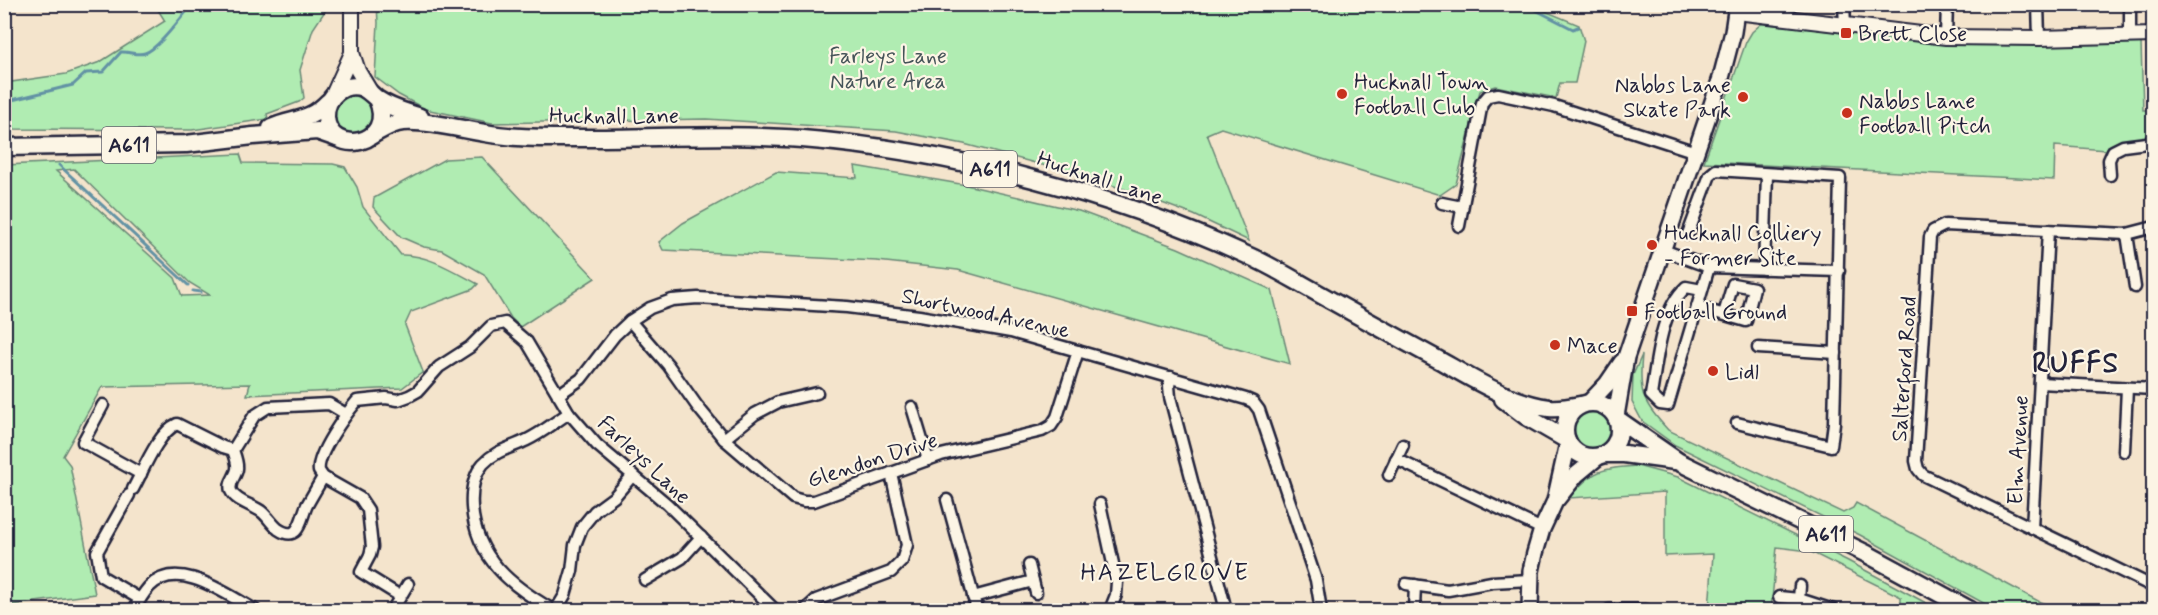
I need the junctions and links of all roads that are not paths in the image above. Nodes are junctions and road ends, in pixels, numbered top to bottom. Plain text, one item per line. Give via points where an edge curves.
1 (352, 4) edge
2 (1844, 4) edge
3 (1947, 4) edge
4 (2038, 4) edge
5 (2130, 4) edge
6 (1736, 8) edge
7 (1845, 26) junction
8 (2154, 35) edge
9 (2130, 36) junction
10 (1946, 37) junction
11 (2039, 38) junction
12 (352, 52) junction
13 (373, 95) junction
14 (331, 98) junction
15 (450, 126) junction
16 (374, 134) junction
17 (253, 136) junction
18 (337, 138) junction
19 (2154, 142) edge
20 (4, 147) edge
21 (1696, 152) junction
22 (1767, 175) junction
23 (2110, 176) dead end
24 (1443, 203) dead end
25 (1462, 207) junction
26 (1459, 226) dead end
27 (2154, 227) edge
28 (2048, 230) junction
29 (1688, 234) dead end
30 (2127, 234) junction
31 (1663, 250) junction
32 (1709, 267) junction
33 (1764, 269) junction
34 (1839, 272) junction
35 (2135, 287) dead end
36 (1702, 290) junction
37 (1697, 307) junction
38 (1724, 314) dead end
39 (630, 321) junction
40 (1758, 348) dead end
41 (1077, 351) junction
42 (1836, 353) junction
43 (1626, 357) junction
44 (1171, 378) junction
45 (2040, 383) junction
46 (1485, 386) junction
47 (2127, 388) junction
48 (2154, 389) edge
49 (817, 393) dead end
50 (558, 395) junction
51 (1585, 404) junction
52 (103, 405) dead end
53 (912, 407) dead end
54 (569, 413) junction
55 (346, 414) junction
56 (1616, 418) junction
57 (1737, 423) dead end
58 (724, 440) junction
59 (1568, 442) junction
60 (1403, 445) dead end
61 (233, 450) junction
62 (2124, 451) dead end
63 (1602, 455) junction
64 (1396, 459) junction
65 (928, 460) junction
66 (1679, 462) junction
67 (891, 473) junction
68 (141, 474) junction
69 (633, 475) junction
70 (1389, 475) dead end
71 (323, 477) junction
72 (947, 500) dead end
73 (1556, 501) junction
74 (1100, 504) dead end
75 (2032, 528) junction
76 (1542, 529) junction
77 (701, 537) junction
78 (1029, 565) dead end
79 (645, 580) dead end
80 (1530, 580) junction
81 (1033, 581) junction
82 (408, 584) dead end
83 (1800, 586) dead end
84 (2154, 587) edge
85 (1036, 593) dead end
86 (400, 596) junction
87 (973, 597) junction
88 (1779, 597) dead end
89 (1798, 598) junction
90 (140, 599) junction
91 (393, 609) edge
92 (134, 610) edge
93 (255, 610) edge
94 (554, 610) edge
95 (775, 610) edge
96 (805, 610) edge
97 (977, 610) edge
98 (1110, 610) edge
99 (1226, 610) edge
100 (1321, 610) edge
101 (1414, 610) edge
102 (1530, 610) edge
103 (1609, 610) edge
104 (1646, 610) edge
105 (1833, 610) edge
106 (1970, 610) edge

1 - 12 street
2 - 7 street
3 - 10 street
4 - 11 street
5 - 9 street
6 - 7 street
6 - 21 main road via 1721,78
7 - 10 street
8 - 9 street
9 - 11 street
10 - 11 street
12 - 13 street
12 - 14 street
13 - 14 main road, Hucknall Lane / A611 via 361,87 351,87 341,89
13 - 15 main road, Hucknall Lane / A611 via 397,110
13 - 16 main road via 382,117
14 - 17 main road, Hucknall Lane / A611 via 318,112
14 - 18 main road via 326,122
15 - 16 main road, Hucknall Lane / A611 via 404,122
15 - 46 main road, Hucknall Lane / A611 via 489,134 549,138 803,140 933,157 1028,177 1112,203 1251,256
16 - 18 main road, Hucknall Lane / A611 via 356,143
17 - 18 main road, Hucknall Lane / A611 via 317,131
17 - 20 main road, Hucknall Lane / A611 via 186,144
19 - 23 street via 2113,151
21 - 25 street via 1554,106 1498,94 1488,96 1482,103
21 - 31 main road
22 - 29 street via 1716,170 1710,174
22 - 33 street
22 - 34 street via 1840,178
24 - 25 street
25 - 26 street
27 - 30 street, Salterford Road
28 - 30 street, Salterford Road
28 - 45 street, Elm Avenue
28 - 75 street, Salterford Road via 1945,225 1933,231 1916,460 1923,475
30 - 35 street
31 - 32 street
31 - 43 main road
32 - 33 street
32 - 36 street
33 - 34 street
34 - 42 street
36 - 37 street
36 - 37 street via 1686,287 1676,296 1661,338 1651,395 1660,404 1668,405
37 - 38 street
39 - 41 street, Shortwood Avenue via 672,300 698,298 847,307 1011,332
39 - 50 street, Shortwood Avenue via 582,379
39 - 58 street, Glendon Drive
40 - 42 street
41 - 44 street, Shortwood Avenue
41 - 65 street, Glendon Drive via 1051,426
42 - 57 street via 1831,446
43 - 51 main road via 1607,384
43 - 56 main road
44 - 99 street via 1170,397
44 - 100 street, Shortwood Avenue via 1246,399 1259,410 1316,580
45 - 47 street
45 - 75 street, Elm Avenue
46 - 51 main road, Hucknall Lane / A611 via 1549,408
46 - 59 main road, Hucknall Lane / A611
47 - 48 street
47 - 62 street
49 - 58 street via 778,402 755,414
50 - 54 street, Farleys Lane
50 - 55 street, Farleys Lane via 526,342 505,323 498,323 439,367 418,391 398,400 357,401
51 - 56 main road via 1605,406
51 - 59 main road via 1569,415 1565,431
52 - 68 street via 83,442
53 - 65 street
54 - 69 street, Farleys Lane via 597,445
54 - 94 street via 536,435 498,451 474,480 471,497 473,524 491,561 508,580
55 - 61 street via 329,404 268,407 254,416
55 - 71 street via 320,460
56 - 63 main road via 1617,439
56 - 66 main road, A611
58 - 67 street, Glendon Drive via 793,498 804,501 814,501
59 - 63 main road via 1581,454
59 - 73 main road
60 - 64 street
61 - 68 street via 177,424 166,431
61 - 71 street via 237,466 231,480 232,492 285,533 298,528
63 - 66 main road, A611
63 - 73 main road via 1576,476
64 - 70 street
64 - 76 street
65 - 67 street, Glendon Drive
66 - 106 main road, A611 via 1867,554
67 - 96 street via 907,545 902,561 891,572 816,600
68 - 90 street via 97,552 101,576
69 - 77 street, Farleys Lane
69 - 94 street via 582,527 565,595
71 - 86 street via 367,506 372,547 361,572
72 - 87 street
73 - 76 main road
74 - 98 street via 1118,582
75 - 84 street, Salterford Road
76 - 80 main road
77 - 79 street via 682,558
77 - 95 street, Farleys Lane
78 - 81 street
80 - 101 street via 1448,590 1410,585
80 - 102 main road
81 - 85 street
81 - 87 street
82 - 86 street
83 - 89 street
86 - 91 street
87 - 97 street
88 - 89 street
89 - 105 street
90 - 92 street
90 - 93 street via 150,585 180,575 195,578
103 - 104 street

